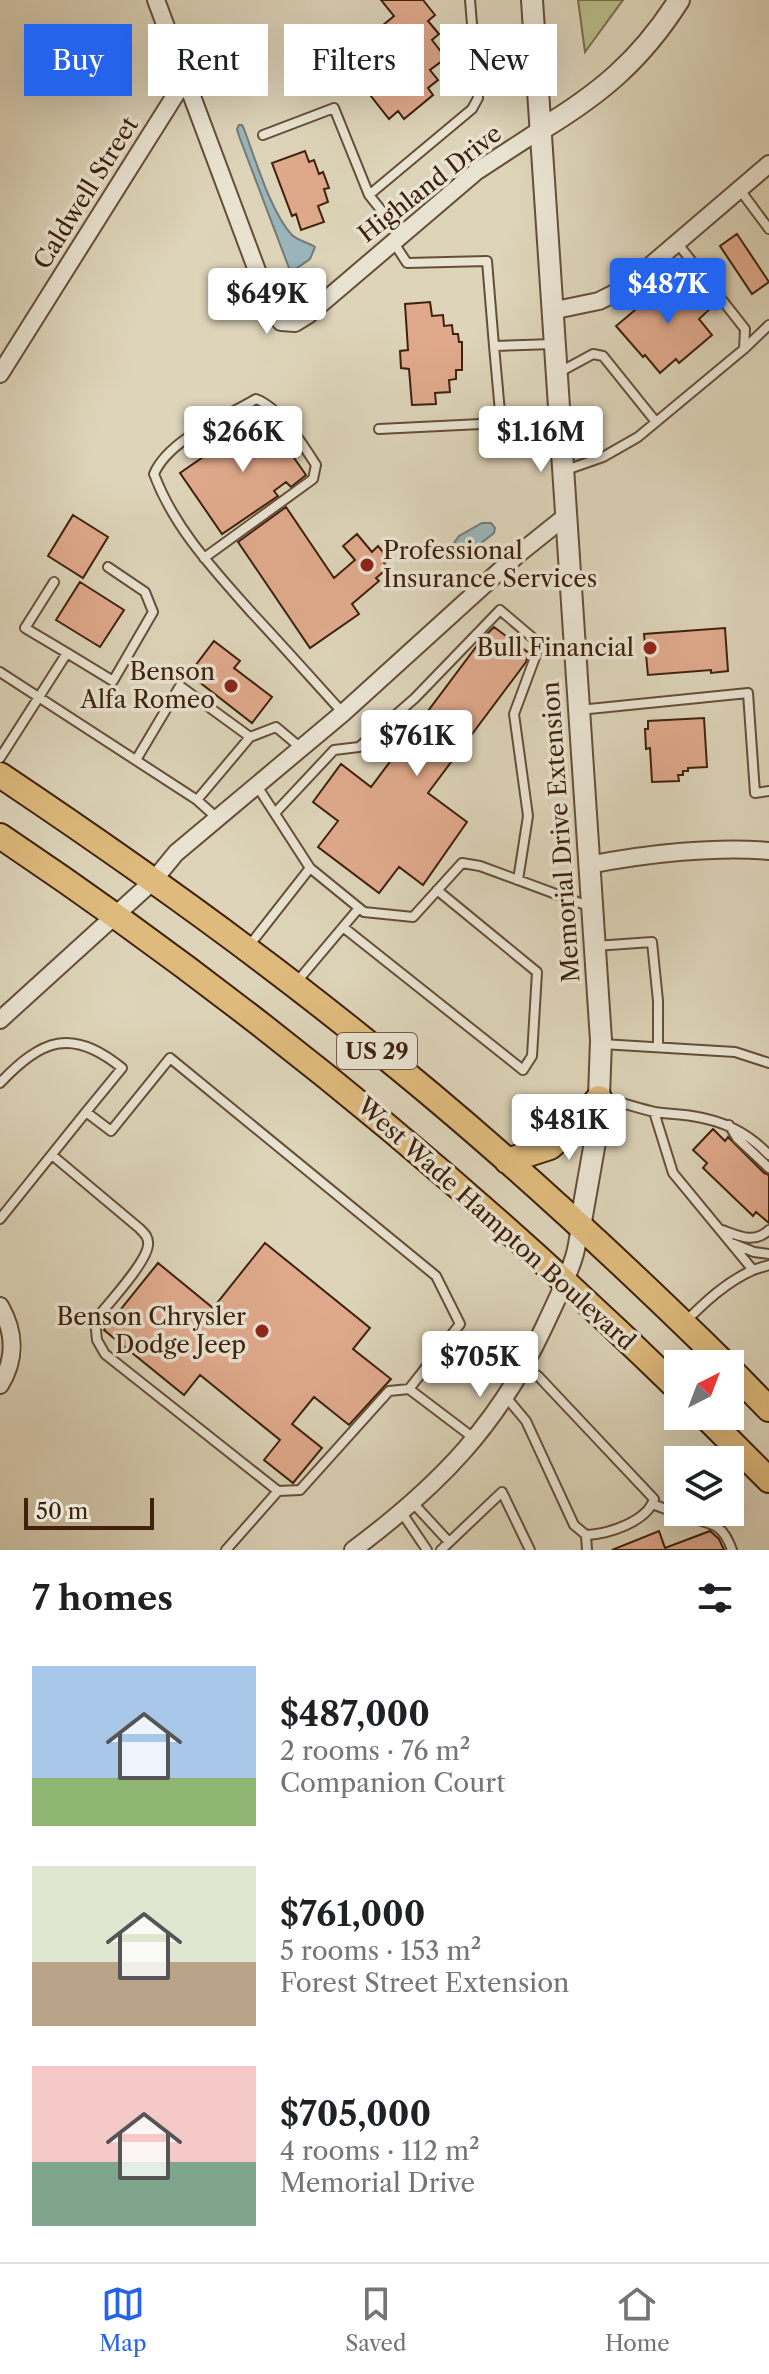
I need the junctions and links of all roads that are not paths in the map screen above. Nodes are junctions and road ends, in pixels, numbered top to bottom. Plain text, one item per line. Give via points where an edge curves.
1 (156, 0) edge
2 (470, 0) edge
3 (532, 0) edge
4 (679, 0) edge
5 (165, 24) edge
6 (175, 96) edge
7 (193, 96) edge
8 (540, 130) junction
9 (263, 135) dead end
10 (769, 164) edge
11 (740, 190) junction
12 (369, 195) junction
13 (769, 229) edge
14 (397, 238) junction
15 (678, 244) junction
16 (551, 311) junction
17 (769, 325) edge
18 (553, 344) junction
19 (494, 346) junction
20 (744, 349) junction
21 (0, 374) edge
22 (556, 375) junction
23 (656, 422) junction
24 (379, 429) dead end
25 (563, 471) junction
26 (566, 516) junction
27 (204, 558) junction
28 (108, 567) dead end
29 (54, 582) dead end
30 (67, 653) junction
31 (0, 672) edge
32 (40, 698) junction
33 (579, 710) junction
34 (343, 713) junction
35 (250, 737) junction
36 (301, 748) junction
37 (0, 758) edge
38 (136, 760) junction
39 (0, 775) edge
40 (257, 785) junction
41 (769, 791) edge
42 (197, 800) junction
43 (275, 813) junction
44 (217, 818) junction
45 (0, 836) edge
46 (769, 851) edge
47 (589, 865) junction
48 (310, 868) junction
49 (518, 880) junction
50 (153, 881) junction
51 (437, 890) junction
52 (592, 907) junction
53 (359, 908) junction
54 (114, 916) junction
55 (343, 927) junction
56 (595, 946) junction
57 (247, 948) junction
58 (295, 985) junction
59 (0, 1020) edge
60 (601, 1044) junction
61 (658, 1047) junction
62 (769, 1063) edge
63 (0, 1083) edge
64 (599, 1098) junction
65 (86, 1112) junction
66 (654, 1112) junction
67 (729, 1125) junction
68 (52, 1155) junction
69 (769, 1155) edge
70 (507, 1161) junction
71 (769, 1168) edge
72 (0, 1219) edge
73 (580, 1227) junction
74 (721, 1229) junction
75 (769, 1230) edge
76 (733, 1243) junction
77 (769, 1254) edge
78 (769, 1265) edge
79 (753, 1270) junction
80 (563, 1282) junction
81 (0, 1306) edge
82 (684, 1324) junction
83 (711, 1350) edge
84 (525, 1366) junction
85 (664, 1376) edge
86 (744, 1383) edge
87 (0, 1385) edge
88 (409, 1389) junction
89 (505, 1396) junction
90 (769, 1409) edge
91 (719, 1430) edge
92 (475, 1439) junction
93 (769, 1480) edge
94 (278, 1491) junction
95 (652, 1504) junction
96 (407, 1508) junction
97 (586, 1535) junction
98 (449, 1542) junction
99 (226, 1550) edge
100 (353, 1550) edge
101 (427, 1550) edge
102 (441, 1550) edge
103 (530, 1550) edge
104 (587, 1550) edge
105 (732, 1550) edge

1 - 5 street, Highland Drive
2 - 12 lane via 478,98 472,109
3 - 8 street, Memorial Drive Extension
4 - 8 street via 629,65
6 - 21 street, Caldwell Street
7 - 14 street, Highland Drive via 271,308 281,322 295,323 308,315
8 - 14 street, Highland Drive via 477,171
8 - 16 street, Memorial Drive Extension
9 - 12 lane via 334,108
10 - 11 street
11 - 13 lane
11 - 15 street
12 - 14 lane
14 - 19 lane via 407,263 487,261
15 - 16 street via 623,289 599,301
15 - 20 lane via 745,329
16 - 18 street, Memorial Drive Extension
17 - 20 lane
18 - 19 lane
18 - 22 street, Memorial Drive Extension
19 - 24 lane via 501,423
20 - 23 lane
22 - 23 lane via 593,354 603,356
22 - 25 street, Memorial Drive Extension
23 - 25 lane via 603,457
25 - 26 street, Memorial Drive Extension
26 - 33 street, Memorial Drive Extension
26 - 34 street
27 - 27 lane via 161,494 154,474 160,459 256,399 267,403 316,465 313,479
27 - 34 lane
28 - 30 lane via 145,592 153,612 113,681
29 - 30 lane via 25,628
30 - 32 lane
31 - 32 lane
32 - 37 lane
32 - 38 lane
33 - 41 lane via 748,693 755,793
33 - 47 street, Memorial Drive Extension
34 - 36 street
35 - 36 lane via 276,727
35 - 38 lane via 180,686
35 - 42 lane
36 - 40 street
38 - 42 lane
39 - 50 main road, West Wade Hampton Boulevard / US 29
40 - 43 lane
40 - 44 street
42 - 44 lane
43 - 48 lane
43 - 49 lane via 334,750 359,747 415,698 500,610 540,644 514,714 528,816
44 - 50 street
45 - 54 main road, West Wade Hampton Boulevard / US 29
46 - 47 street via 629,857
47 - 52 street, Memorial Drive Extension
48 - 53 lane
48 - 57 lane
49 - 51 lane via 462,863
49 - 52 lane
50 - 54 street
50 - 57 main road, West Wade Hampton Boulevard / US 29
51 - 53 lane via 413,917
51 - 55 lane via 537,972 532,1056 523,1070
52 - 56 street, Memorial Drive Extension
53 - 55 lane
54 - 59 street
54 - 80 main road, West Wade Hampton Boulevard / US 29 via 333,1080
55 - 58 lane
56 - 60 street, Memorial Drive Extension
56 - 61 lane via 652,942
57 - 58 main road, West Wade Hampton Boulevard / US 29
58 - 70 main road, West Wade Hampton Boulevard / US 29
60 - 61 lane
60 - 64 street, Memorial Drive Extension
61 - 62 lane via 735,1052
63 - 65 lane via 51,1044 80,1045 122,1068
64 - 66 lane
64 - 70 main road via 550,1147
64 - 73 street, Memorial Drive Extension
65 - 68 lane
65 - 88 lane via 111,1131 170,1058 436,1276 460,1324
66 - 67 lane
66 - 74 lane via 673,1173
67 - 69 lane
67 - 71 lane
68 - 72 lane
68 - 94 lane via 147,1237 144,1259 95,1320 105,1354
70 - 73 main road, West Wade Hampton Boulevard / US 29
73 - 80 street
73 - 82 main road, West Wade Hampton Boulevard / US 29
74 - 75 lane via 748,1239
74 - 76 lane
76 - 77 lane
76 - 79 lane
78 - 79 lane
79 - 82 lane via 735,1279
80 - 84 street
80 - 85 main road, West Wade Hampton Boulevard / US 29
81 - 87 street via 11,1331 12,1351
82 - 83 main road, West Wade Hampton Boulevard / US 29
84 - 89 street
84 - 95 lane via 654,1499
86 - 90 main road
88 - 92 lane
88 - 94 lane via 389,1391 300,1490
89 - 92 street
89 - 97 lane via 526,1421 574,1525
91 - 93 main road
92 - 96 street
94 - 99 lane
95 - 97 lane via 642,1518
95 - 105 lane via 712,1522
96 - 98 lane
96 - 100 street
96 - 101 lane
97 - 104 lane
98 - 102 lane
98 - 103 lane via 502,1492

